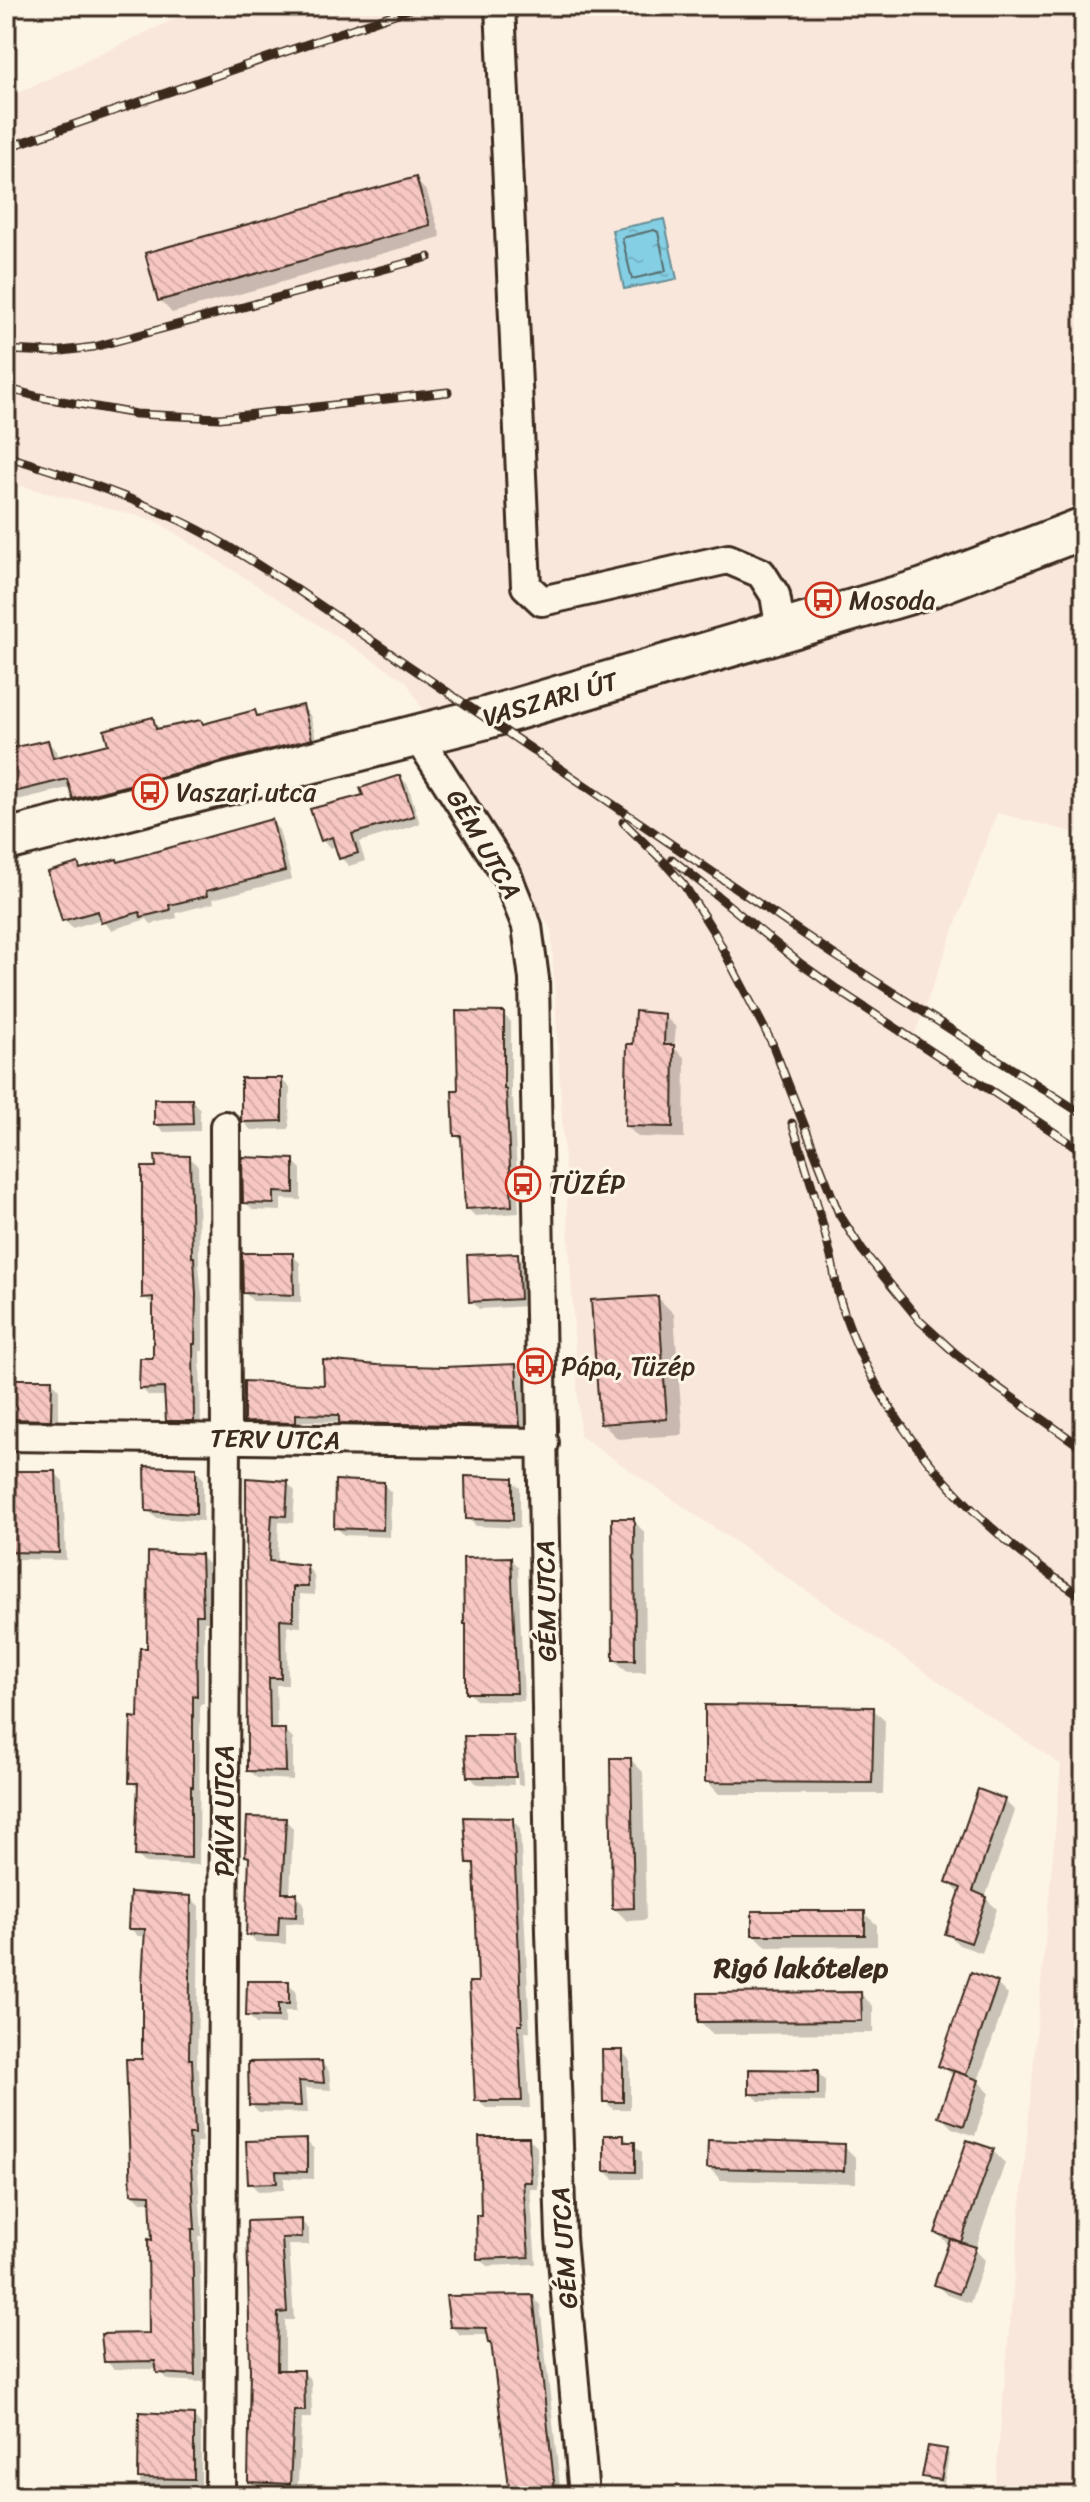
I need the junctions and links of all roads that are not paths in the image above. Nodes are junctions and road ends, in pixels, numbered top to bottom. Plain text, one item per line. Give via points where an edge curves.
1 (500, 6) edge
2 (1084, 528) edge
3 (781, 631) junction
4 (417, 735) junction
5 (6, 840) edge
6 (225, 1126) dead end
7 (6, 1436) edge
8 (226, 1439) junction
9 (544, 1443) junction
10 (220, 2496) edge
11 (584, 2496) edge

1 - 3 street via 526,586 542,601 728,559 761,573 775,595
2 - 3 main road, VASZARI ÚT via 924,589
3 - 4 main road, VASZARI ÚT
4 - 5 main road, VASZARI ÚT
4 - 9 street, GÉM UTCA via 494,853 527,926 534,979
6 - 8 street, PÁVA UTCA
7 - 8 street, TERV UTCA
8 - 9 street, TERV UTCA
8 - 10 street, PÁVA UTCA
9 - 11 street, GÉM UTCA via 561,2237

